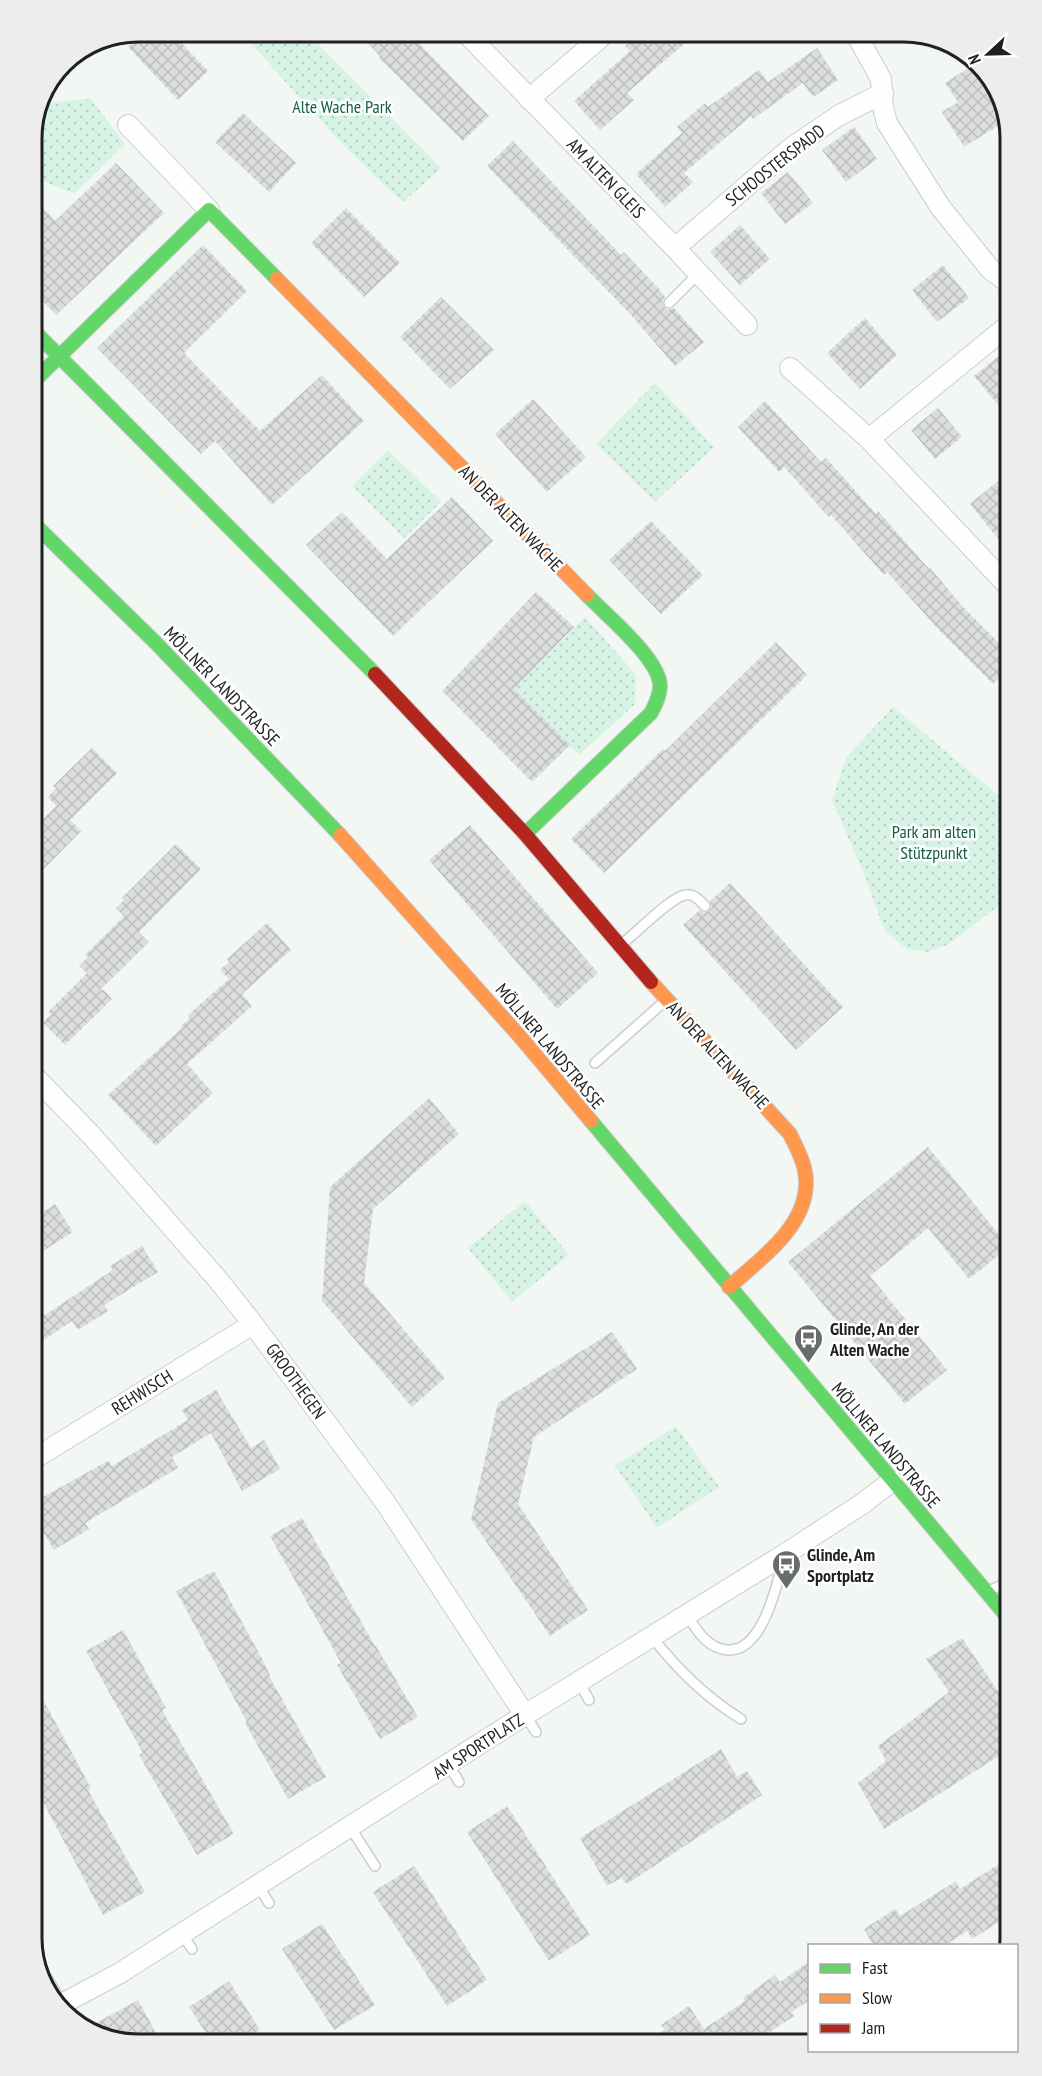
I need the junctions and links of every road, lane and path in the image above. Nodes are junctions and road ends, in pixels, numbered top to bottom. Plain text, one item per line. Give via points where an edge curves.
1 (475, 42) edge
2 (595, 42) edge
3 (860, 42) edge
4 (883, 93) junction
5 (529, 99) junction
6 (128, 125) dead end
7 (209, 210) junction
8 (675, 248) junction
9 (699, 273) junction
10 (1000, 276) edge
11 (669, 303) dead end
12 (747, 325) dead end
13 (1000, 333) edge
14 (42, 339) edge
15 (58, 356) junction
16 (790, 368) dead end
17 (42, 373) edge
18 (870, 439) junction
19 (42, 532) edge
20 (1000, 576) edge
21 (525, 834) junction
22 (705, 906) dead end
23 (621, 946) junction
24 (667, 1000) junction
25 (595, 1063) dead end
26 (42, 1084) edge
27 (729, 1287) junction
28 (253, 1324) junction
29 (42, 1454) edge
30 (892, 1481) junction
31 (785, 1554) junction
32 (1000, 1586) edge
33 (987, 1592) junction
34 (1000, 1607) edge
35 (687, 1616) junction
36 (652, 1637) junction
37 (579, 1682) junction
38 (589, 1700) dead end
39 (525, 1715) junction
40 (741, 1719) dead end
41 (536, 1732) dead end
42 (449, 1765) junction
43 (459, 1782) dead end
44 (350, 1827) junction
45 (375, 1866) dead end
46 (66, 2002) edge

1 - 5 street, AM ALTEN GLEIS
2 - 5 street
3 - 4 street
4 - 8 street, SCHOOSTERSPADD via 838,116 791,148
4 - 10 street via 887,123 941,208
5 - 8 street, AM ALTEN GLEIS
6 - 7 street, AN DER ALTEN WACHE
7 - 15 street
7 - 21 street, AN DER ALTEN WACHE via 650,659 658,672 661,687 651,713
8 - 9 street, AM ALTEN GLEIS
9 - 11 lane
9 - 12 street, AM ALTEN GLEIS
13 - 18 street
14 - 15 street, AN DER ALTEN WACHE
15 - 17 street
15 - 21 street, AN DER ALTEN WACHE via 387,685
16 - 18 street
18 - 20 street
19 - 27 street, MÖLLNER LANDSTRASSE via 156,643 344,839 522,1039
21 - 23 street, AN DER ALTEN WACHE
22 - 23 lane via 694,896 685,895
23 - 24 street, AN DER ALTEN WACHE
24 - 25 lane
24 - 27 street, AN DER ALTEN WACHE via 790,1134 807,1170 807,1190 794,1224
26 - 28 street, GROOTHEGEN via 93,1136
27 - 30 street, MÖLLNER LANDSTRASSE
28 - 29 street, REHWISCH
28 - 39 street, GROOTHEGEN via 385,1502
30 - 31 street, AM SPORTPLATZ
30 - 33 street, MÖLLNER LANDSTRASSE
31 - 35 street, AM SPORTPLATZ
31 - 35 lane via 760,1629 748,1643 736,1650 722,1650 707,1642
32 - 33 lane
33 - 34 street, MÖLLNER LANDSTRASSE
35 - 36 street, AM SPORTPLATZ
36 - 37 street, AM SPORTPLATZ
36 - 40 lane via 702,1692
37 - 38 lane
37 - 39 street, AM SPORTPLATZ
39 - 41 lane
39 - 42 street, AM SPORTPLATZ
42 - 43 lane
42 - 44 street, AM SPORTPLATZ
44 - 45 lane
44 - 46 street, AM SPORTPLATZ via 264,1894 187,1942

